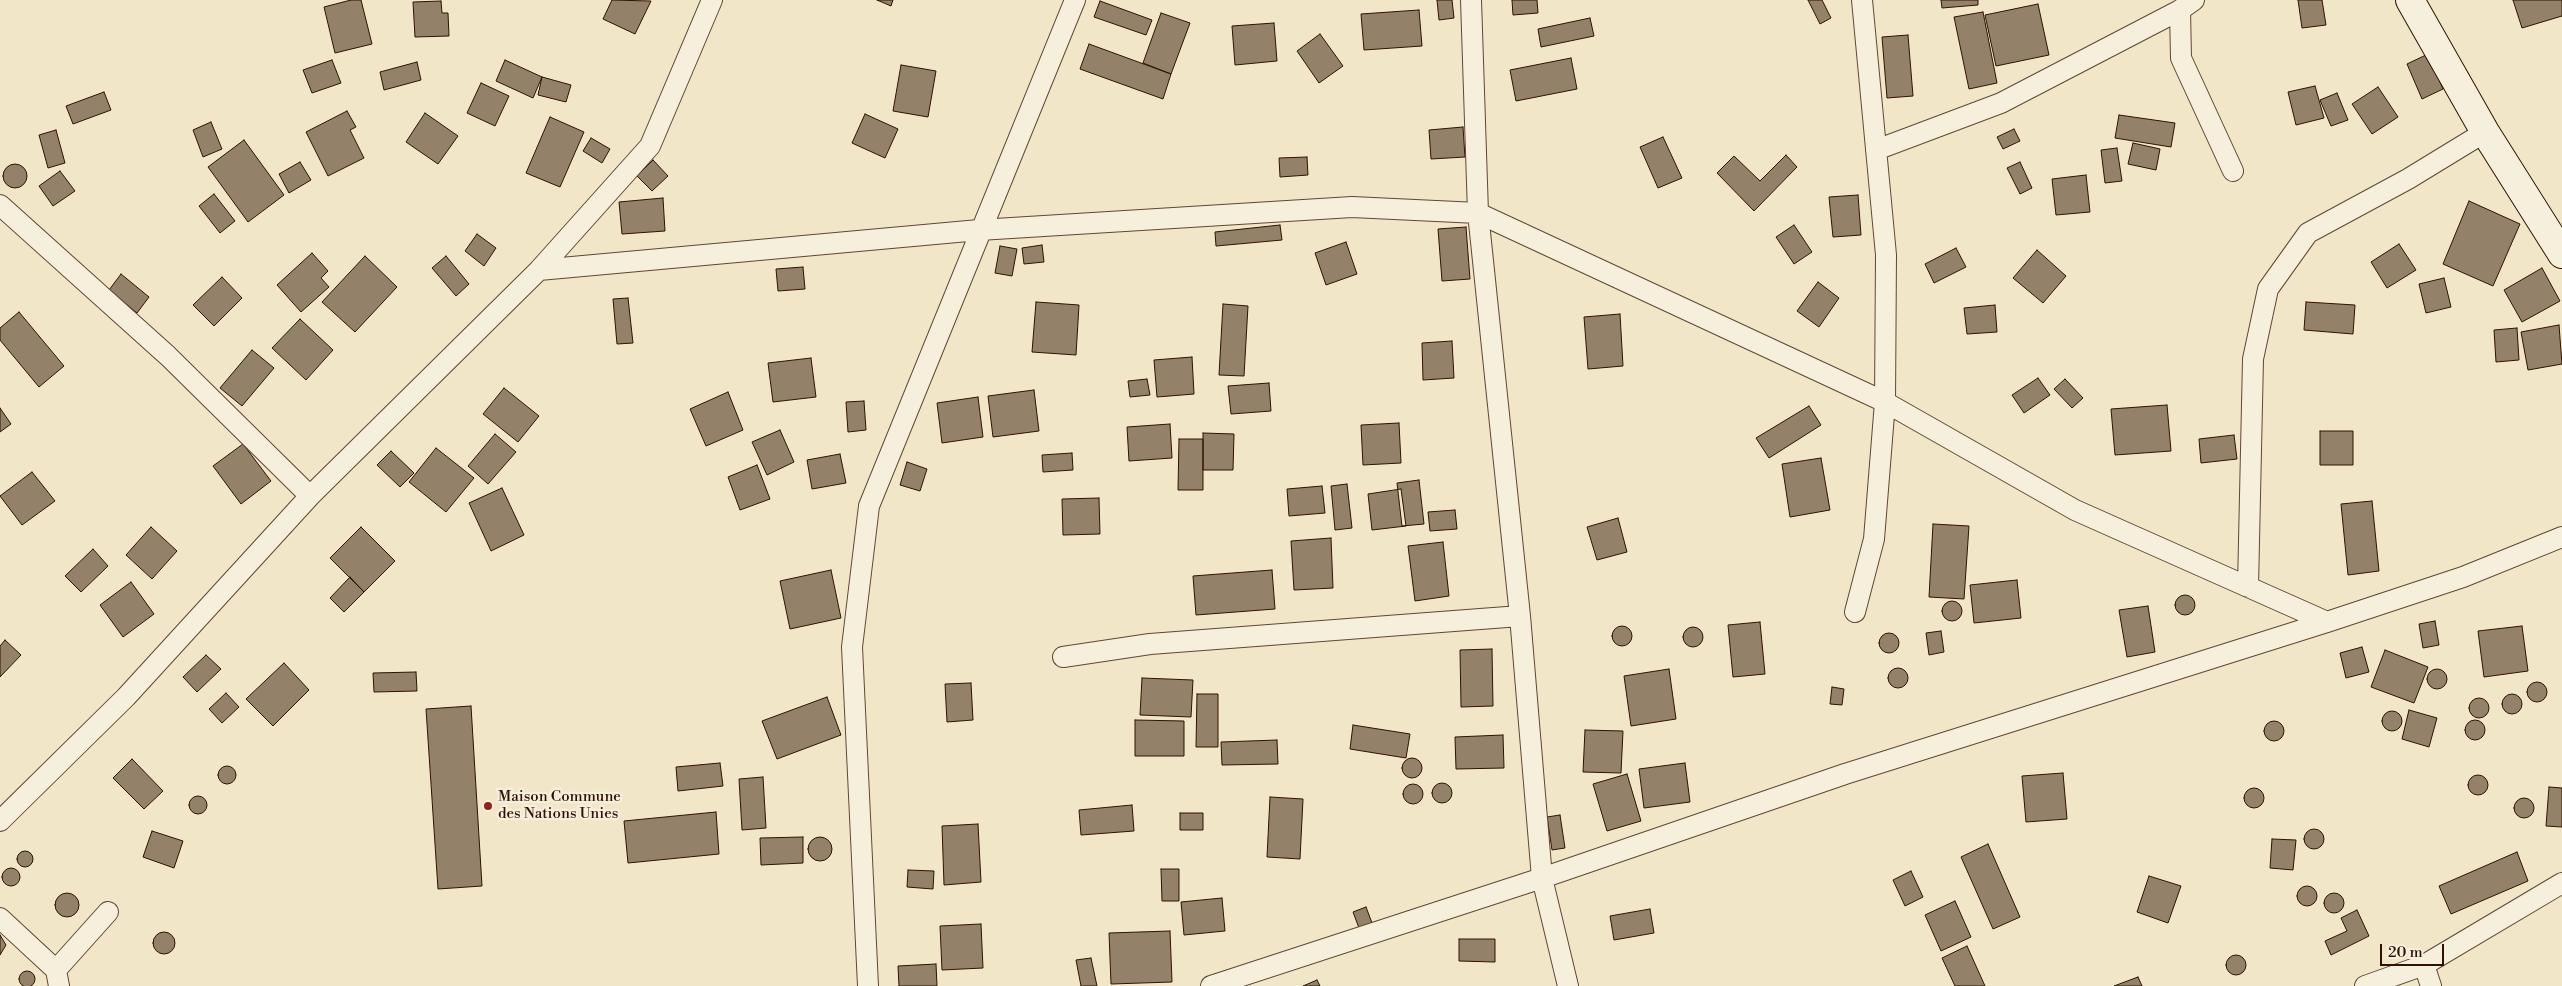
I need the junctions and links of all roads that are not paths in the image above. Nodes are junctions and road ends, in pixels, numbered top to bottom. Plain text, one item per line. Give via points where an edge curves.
1 (712, 0) edge
2 (1075, 0) edge
3 (1471, 0) edge
4 (1862, 0) edge
5 (2410, 0) edge
6 (2187, 5) edge
7 (2485, 132) junction
8 (1876, 150) junction
9 (2233, 171) dead end
10 (0, 205) edge
11 (1478, 213) junction
12 (979, 230) junction
13 (2562, 254) edge
14 (538, 270) junction
15 (1885, 402) junction
16 (310, 496) junction
17 (2562, 536) edge
18 (2248, 587) junction
19 (1855, 612) dead end
20 (1520, 616) junction
21 (2327, 622) junction
22 (1063, 656) dead end
23 (0, 821) edge
24 (1542, 878) junction
25 (2562, 883) edge
26 (108, 912) dead end
27 (0, 918) edge
28 (2424, 965) junction
29 (57, 978) edge
30 (868, 986) edge
31 (1211, 986) edge
32 (1568, 986) edge
33 (2365, 986) edge
34 (2431, 986) edge

1 - 14 street via 650,146
2 - 12 street
3 - 11 street
4 - 8 street
5 - 7 street
6 - 8 street via 2001,103
6 - 9 street via 2181,58
7 - 13 street
7 - 18 street via 2308,233 2268,289 2253,359
8 - 15 street via 1886,255
10 - 16 street via 168,356
11 - 12 street via 1352,207
11 - 15 street
11 - 20 street
12 - 14 street
12 - 30 street via 868,506 852,647
14 - 16 street
15 - 18 street via 2075,510
15 - 19 street via 1874,539
16 - 23 street via 126,696
17 - 21 street via 2463,577
18 - 21 street
20 - 22 street via 1150,644
20 - 24 street
21 - 24 street via 1845,774
24 - 31 street
24 - 32 street
25 - 28 street
26 - 29 street
27 - 29 street
28 - 33 street
28 - 34 street

